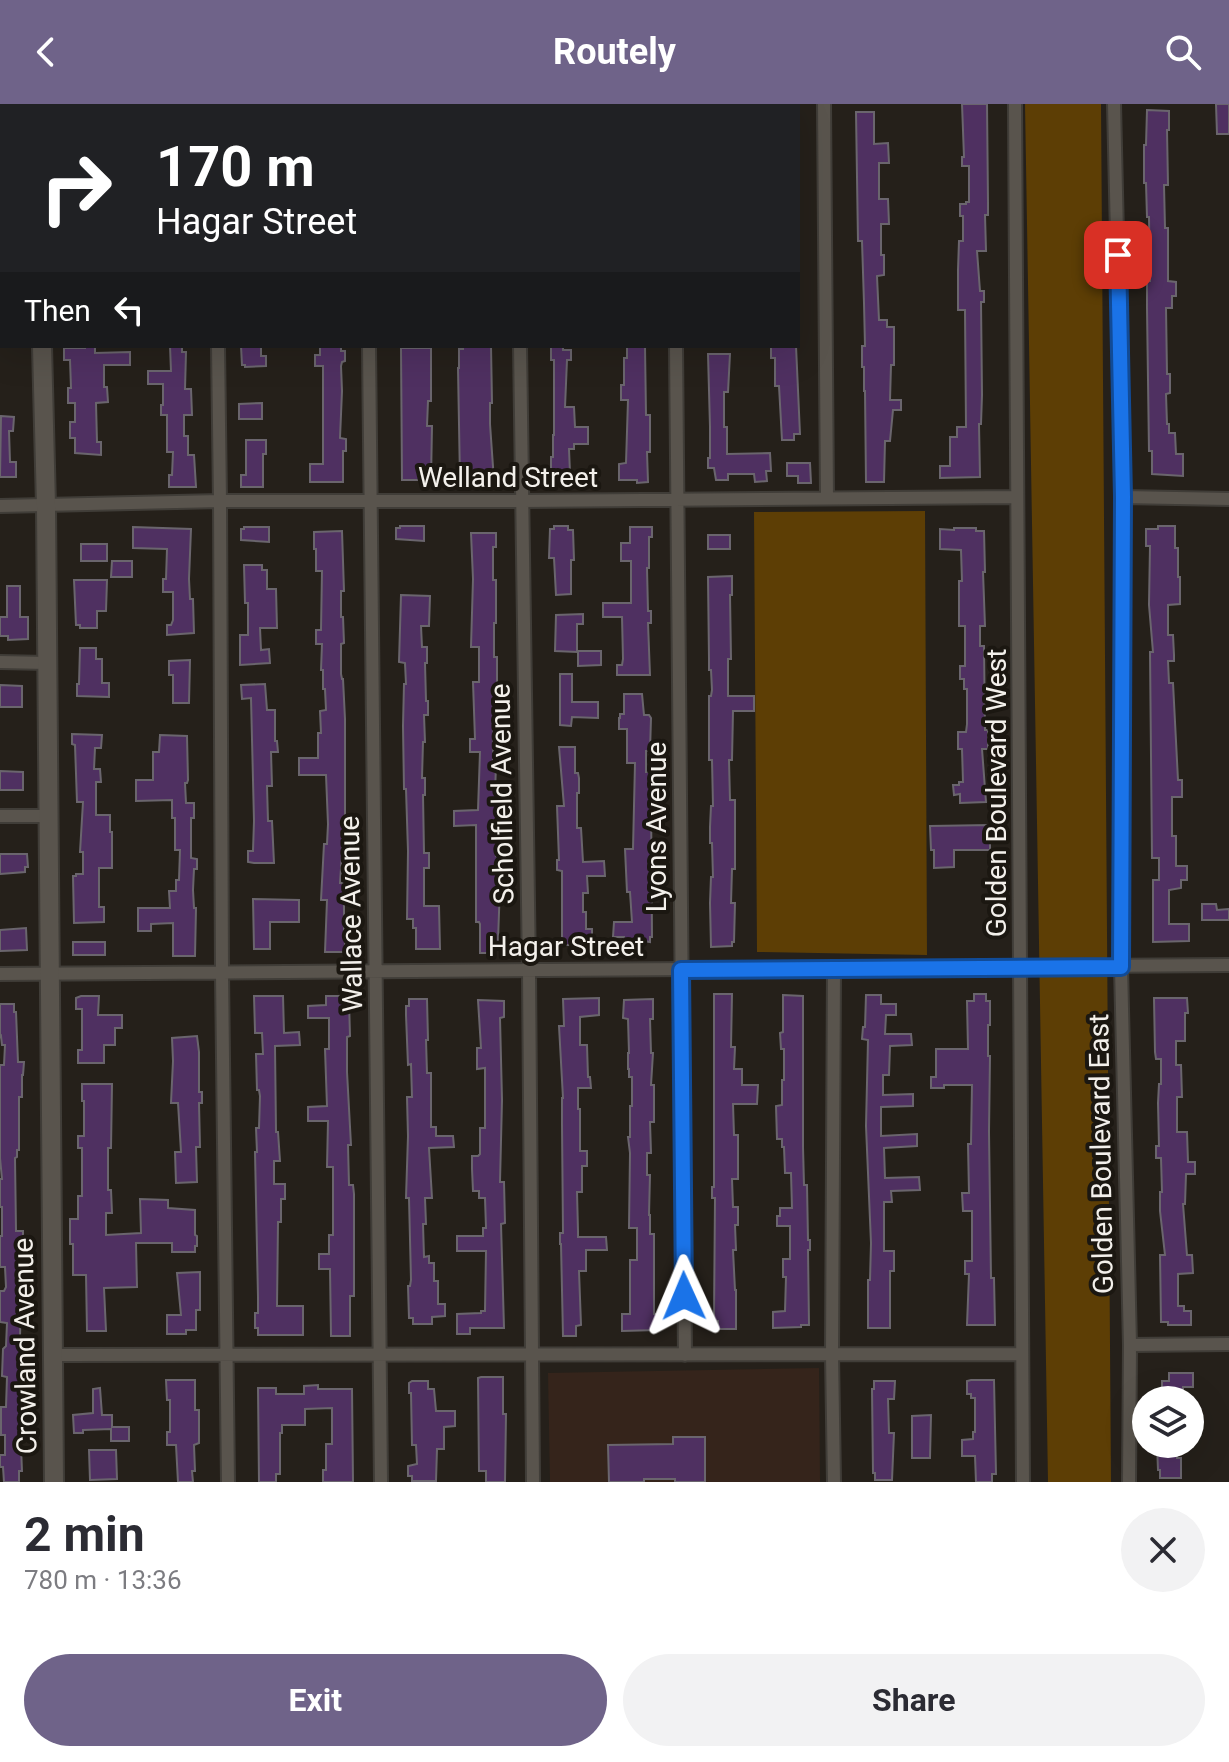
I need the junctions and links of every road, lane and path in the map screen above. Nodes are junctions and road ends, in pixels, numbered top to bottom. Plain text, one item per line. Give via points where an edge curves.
1 (824, 104) edge
2 (1015, 104) edge
3 (1114, 104) edge
4 (42, 348) edge
5 (218, 348) edge
6 (369, 348) edge
7 (520, 348) edge
8 (676, 348) edge
9 (1017, 497) junction
10 (1123, 497) junction
11 (827, 498) junction
12 (678, 499) junction
13 (1229, 499) edge
14 (220, 501) junction
15 (522, 501) junction
16 (371, 502) junction
17 (0, 506) edge
18 (46, 506) junction
19 (0, 662) edge
20 (47, 663) junction
21 (0, 816) edge
22 (48, 816) junction
23 (1229, 965) edge
24 (1021, 967) junction
25 (1121, 967) junction
26 (834, 969) junction
27 (681, 970) junction
28 (376, 971) junction
29 (529, 971) junction
30 (49, 973) junction
31 (222, 973) junction
32 (0, 974) edge
33 (1229, 1344) edge
34 (1130, 1345) junction
35 (227, 1354) junction
36 (380, 1354) junction
37 (832, 1354) junction
38 (1022, 1354) junction
39 (53, 1355) junction
40 (532, 1355) junction
41 (685, 1355) junction
42 (54, 1482) edge
43 (228, 1482) edge
44 (381, 1482) edge
45 (533, 1482) edge
46 (834, 1482) edge
47 (1023, 1482) edge
48 (1129, 1482) edge

1 - 11 street
2 - 9 street, Golden Boulevard West
3 - 10 street, Golden Boulevard East
4 - 18 main road, Crowland Avenue
5 - 14 street
6 - 16 street, Wallace Avenue
7 - 15 street, Scholfield Avenue
8 - 12 street, Lyons Avenue
9 - 11 street, Welland Street
9 - 24 street, Golden Boulevard West
10 - 13 street
10 - 25 street, Golden Boulevard East
11 - 12 street, Welland Street
12 - 15 street, Welland Street
12 - 27 street, Lyons Avenue
14 - 16 street, Welland Street
14 - 18 street, Welland Street
14 - 31 street
15 - 16 street, Welland Street
15 - 29 street, Scholfield Avenue
16 - 28 street, Wallace Avenue
17 - 18 street, Welland Street
18 - 20 main road, Crowland Avenue
19 - 20 street
20 - 22 main road, Crowland Avenue
21 - 22 street
22 - 30 main road, Crowland Avenue
23 - 25 street, Hagar Street
24 - 25 street, Hagar Street
24 - 26 street, Hagar Street
24 - 38 street, Golden Boulevard West
25 - 34 street, Golden Boulevard East
26 - 27 street, Hagar Street
26 - 37 street
27 - 29 street, Hagar Street
27 - 41 street, Lyons Avenue
28 - 29 street, Hagar Street
28 - 31 street, Hagar Street
28 - 36 street, Wallace Avenue
29 - 40 street, Scholfield Avenue
30 - 31 street, Hagar Street
30 - 32 street, Hagar Street
30 - 39 main road, Crowland Avenue
31 - 35 street
33 - 34 street
34 - 48 street, Golden Boulevard East
35 - 36 street
35 - 39 street
35 - 43 street
36 - 40 street
36 - 44 street, Wallace Avenue
37 - 38 street
37 - 41 street
37 - 46 street
38 - 47 street, Golden Boulevard West
39 - 42 main road, Crowland Avenue
40 - 41 street
40 - 45 street, Scholfield Avenue

